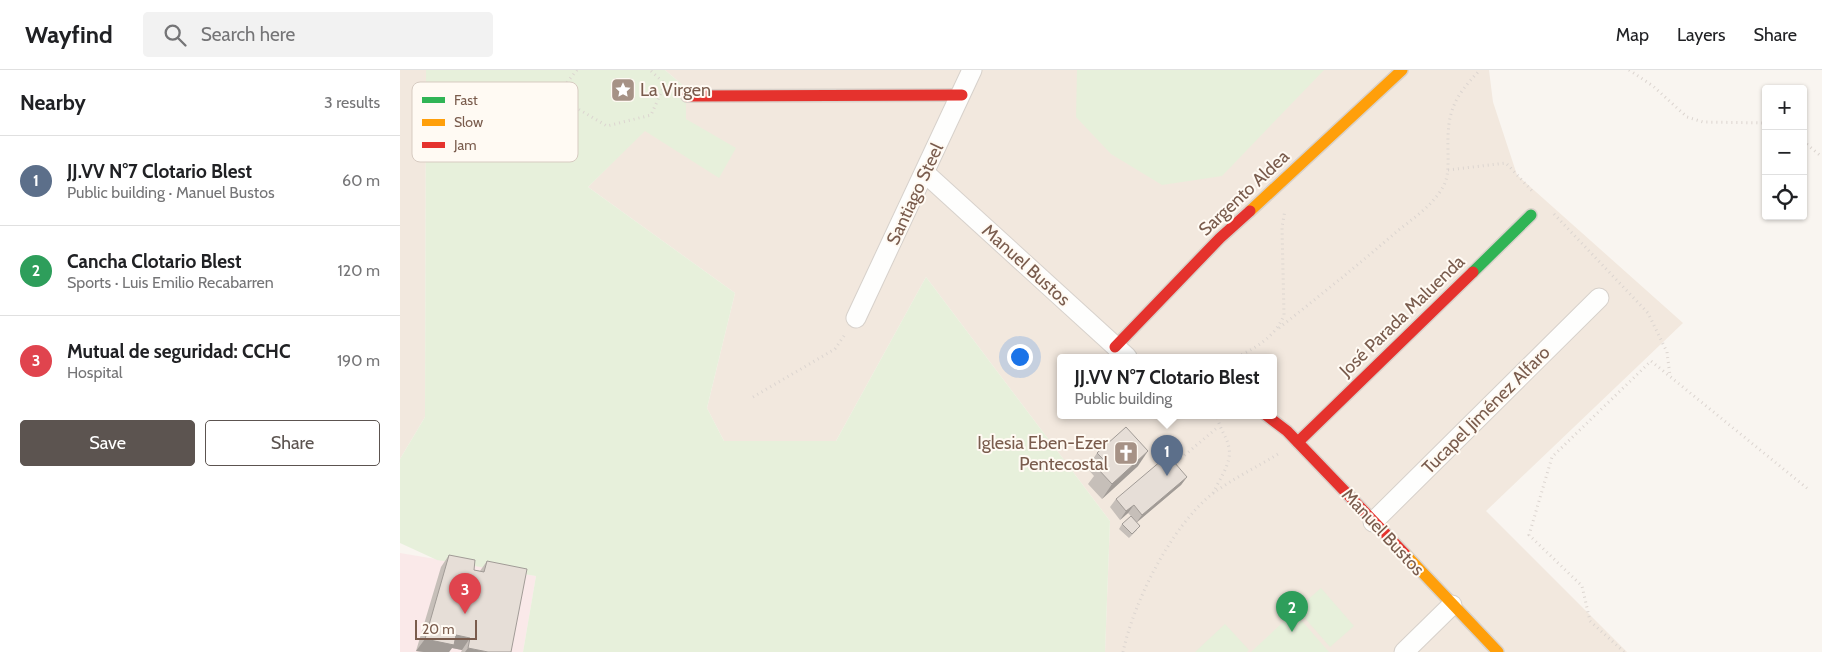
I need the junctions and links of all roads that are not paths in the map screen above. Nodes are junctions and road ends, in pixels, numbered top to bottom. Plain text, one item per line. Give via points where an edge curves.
1 (972, 70) edge
2 (1402, 70) edge
3 (962, 95) junction
4 (687, 96) dead end
5 (925, 173) junction
6 (1531, 215) dead end
7 (1599, 298) dead end
8 (856, 318) road end
9 (1121, 352) edge
10 (1271, 419) edge
11 (1298, 442) junction
12 (1373, 522) junction
13 (1452, 605) junction
14 (1404, 652) edge
15 (1498, 652) edge

1 - 3 street, Santiago Steel
2 - 9 street, Sargento Aldea via 1220,238
3 - 4 street
3 - 5 street, Santiago Steel
5 - 8 street, Santiago Steel
5 - 9 street, Manuel Bustos
6 - 11 street, José Parada Maluenda
7 - 12 street, Tucapel Jiménez Alfaro
10 - 11 street, Manuel Bustos
11 - 12 street, Manuel Bustos
12 - 13 street, Manuel Bustos
13 - 14 street
13 - 15 street, Manuel Bustos

